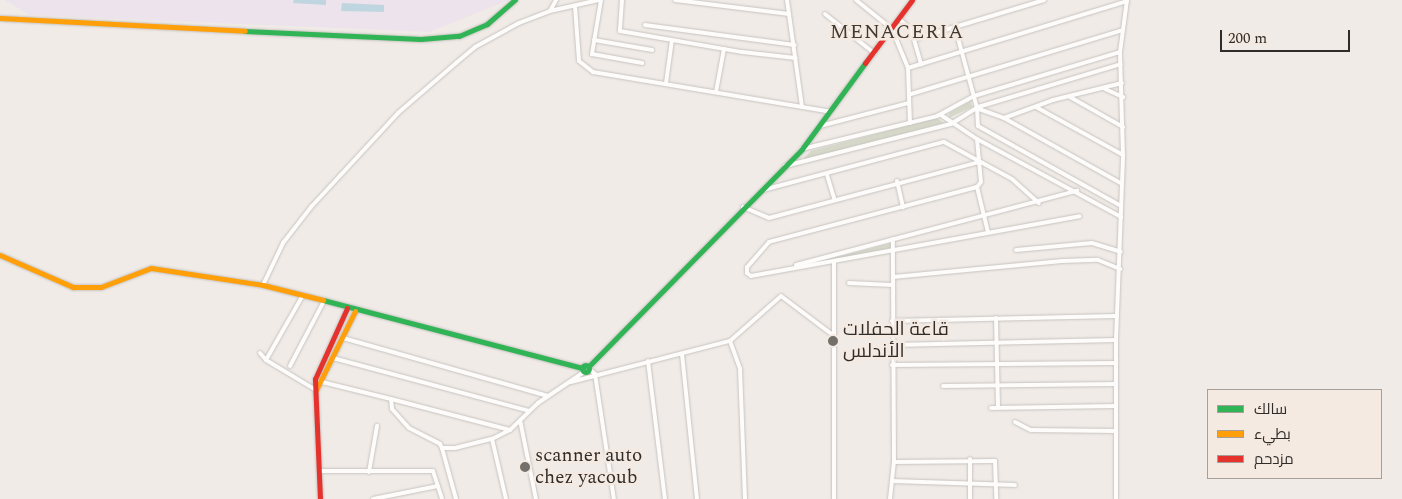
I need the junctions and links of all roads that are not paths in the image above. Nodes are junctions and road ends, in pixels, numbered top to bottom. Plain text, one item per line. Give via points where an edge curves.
1 (515, 0) edge
2 (556, 0) edge
3 (600, 0) edge
4 (622, 0) edge
5 (675, 0) edge
6 (787, 0) edge
7 (856, 0) edge
8 (912, 0) edge
9 (1044, 0) edge
10 (1127, 1) edge
11 (575, 6) junction
12 (550, 11) junction
13 (789, 14) junction
14 (825, 14) dead end
15 (0, 18) edge
16 (899, 19) junction
17 (645, 25) dead end
18 (955, 27) junction
19 (892, 29) junction
20 (1123, 30) junction
21 (594, 40) junction
22 (672, 40) junction
23 (915, 40) junction
24 (795, 45) junction
25 (724, 49) junction
26 (652, 50) dead end
27 (962, 51) junction
28 (1120, 52) junction
29 (874, 53) junction
30 (796, 58) junction
31 (642, 63) dead end
32 (1121, 64) junction
33 (921, 65) junction
34 (908, 68) junction
35 (969, 78) junction
36 (666, 83) junction
37 (1122, 83) junction
38 (1105, 89) junction
39 (716, 92) junction
40 (911, 94) junction
41 (974, 96) junction
42 (1070, 97) junction
43 (1123, 97) junction
44 (908, 103) junction
45 (802, 107) junction
46 (1036, 107) junction
47 (977, 108) junction
48 (831, 112) junction
49 (941, 115) junction
50 (1004, 118) junction
51 (910, 123) junction
52 (951, 124) junction
53 (820, 126) junction
54 (1123, 127) junction
55 (977, 139) junction
56 (802, 149) junction
57 (1123, 155) junction
58 (979, 162) junction
59 (783, 166) junction
60 (827, 175) junction
61 (897, 181) junction
62 (1122, 184) junction
63 (977, 187) junction
64 (758, 190) junction
65 (1077, 190) junction
66 (834, 198) junction
67 (1040, 203) junction
68 (1122, 206) junction
69 (742, 207) junction
70 (903, 207) junction
71 (985, 214) junction
72 (1080, 216) dead end
73 (1121, 217) junction
74 (988, 232) junction
75 (893, 239) junction
76 (1016, 250) dead end
77 (893, 251) junction
78 (1121, 252) junction
79 (0, 255) edge
80 (834, 262) junction
81 (784, 268) junction
82 (1120, 268) junction
83 (893, 277) junction
84 (850, 284) dead end
85 (263, 285) junction
86 (892, 285) junction
87 (302, 297) junction
88 (323, 303) junction
89 (347, 308) junction
90 (355, 310) junction
91 (1116, 316) junction
92 (996, 318) junction
93 (892, 321) junction
94 (834, 336) junction
95 (343, 338) junction
96 (1116, 340) junction
97 (997, 341) junction
98 (730, 342) junction
99 (892, 345) junction
100 (260, 353) dead end
101 (682, 354) junction
102 (333, 358) junction
103 (266, 360) junction
104 (648, 361) junction
105 (997, 363) junction
106 (1116, 363) junction
107 (892, 365) junction
108 (290, 366) dead end
109 (586, 369) junction
110 (595, 374) junction
111 (322, 382) junction
112 (1116, 384) junction
113 (564, 385) junction
114 (943, 386) dead end
115 (998, 386) junction
116 (316, 390) junction
117 (548, 396) junction
118 (391, 399) junction
119 (998, 406) junction
120 (1115, 406) junction
121 (991, 408) dead end
122 (529, 411) junction
123 (520, 420) junction
124 (1015, 422) dead end
125 (376, 426) dead end
126 (510, 430) junction
127 (1115, 431) junction
128 (492, 439) junction
129 (442, 448) junction
130 (970, 459) junction
131 (894, 462) junction
132 (320, 471) junction
133 (369, 472) junction
134 (892, 481) junction
135 (969, 485) junction
136 (996, 485) junction
137 (1016, 485) dead end
138 (438, 486) junction
139 (320, 499) edge
140 (373, 499) edge
141 (442, 499) edge
142 (456, 499) edge
143 (506, 499) edge
144 (536, 499) edge
145 (614, 499) edge
146 (665, 499) edge
147 (697, 499) edge
148 (745, 499) edge
149 (834, 499) edge
150 (890, 499) edge
151 (970, 499) edge
152 (996, 499) edge
153 (1116, 499) edge

1 - 15 street via 487,24 458,36 421,39 23,22
2 - 12 street
3 - 11 street
3 - 21 street
4 - 22 street via 620,30
5 - 13 street
6 - 13 street
7 - 19 street
8 - 16 street
9 - 18 street
10 - 20 street
10 - 27 street
11 - 12 street
11 - 36 street via 578,54 585,69
12 - 85 street via 476,46 398,114 296,225
13 - 24 street
14 - 29 street
16 - 19 street
16 - 23 street via 912,29
17 - 24 street
18 - 23 street
18 - 27 street
19 - 29 street
19 - 34 street
20 - 28 street
20 - 35 street
21 - 26 street
21 - 31 street via 592,54
22 - 25 street
22 - 36 street
23 - 33 street
24 - 30 street
25 - 30 street
25 - 39 street
27 - 33 street
27 - 35 street
28 - 32 street
28 - 41 street
29 - 48 street
30 - 45 street
32 - 37 street
32 - 47 street
33 - 34 street
34 - 40 street
35 - 40 street
35 - 41 street
36 - 39 street
37 - 38 street
37 - 43 street
38 - 42 street
38 - 43 street
39 - 45 street
40 - 44 street
41 - 47 street
41 - 49 street
42 - 46 street
42 - 54 street
43 - 54 street
44 - 51 street
44 - 53 street
45 - 48 street
46 - 50 street
46 - 57 street
47 - 50 street
47 - 52 street
47 - 68 street via 978,126
48 - 53 street
49 - 51 street
49 - 52 street
50 - 62 street
51 - 56 street
52 - 55 street
52 - 59 street
53 - 56 street
54 - 57 street
55 - 58 street
55 - 65 street
56 - 59 street
57 - 62 street
58 - 60 street via 944,142
58 - 61 street
58 - 63 street via 981,182
58 - 67 street via 1012,180
59 - 64 street
60 - 64 street
60 - 66 street
61 - 66 street
61 - 70 street
62 - 68 street
63 - 70 street
63 - 71 street
64 - 69 street
65 - 67 street
65 - 73 street
66 - 69 street via 769,218
67 - 71 street
68 - 73 street
69 - 109 street
70 - 81 street via 769,242 747,267 746,273 751,276
71 - 74 street
71 - 75 street
72 - 74 street
73 - 78 street
74 - 77 street
75 - 77 street
75 - 81 street
76 - 78 street via 1092,243
77 - 80 street
77 - 83 street
78 - 82 street
79 - 85 street via 73,287 100,287 151,268
80 - 81 street
80 - 94 street
82 - 83 street via 1098,260 1062,261
82 - 91 street
83 - 86 street
84 - 86 street
85 - 87 street
86 - 93 street
87 - 88 street
87 - 103 street
88 - 89 street
88 - 108 street
89 - 90 street
89 - 116 street via 316,374
90 - 95 street
90 - 109 street
91 - 92 street
91 - 96 street
92 - 93 street
92 - 97 street
93 - 99 street
94 - 98 street via 781,296
94 - 149 street
95 - 102 street
95 - 117 street
96 - 97 street
96 - 106 street
97 - 99 street
97 - 105 street
98 - 101 street
98 - 148 street via 740,370
99 - 107 street
100 - 103 street
101 - 104 street
101 - 147 street
102 - 111 street
102 - 122 street
103 - 116 street
104 - 110 street
104 - 146 street
105 - 106 street
105 - 107 street
105 - 115 street
106 - 112 street
107 - 131 street
109 - 110 street
109 - 113 street
110 - 113 street
110 - 145 street
111 - 116 street
111 - 118 street
112 - 115 street
112 - 120 street
113 - 117 street
114 - 115 street
115 - 119 street
116 - 132 street
117 - 122 street
118 - 126 street
118 - 129 street via 392,409 409,428
119 - 120 street
119 - 121 street
120 - 127 street
122 - 123 street
123 - 126 street
123 - 144 street
124 - 127 street via 1031,430
125 - 133 street
126 - 128 street
127 - 153 street
128 - 129 street
128 - 143 street
129 - 142 street
130 - 131 street
130 - 135 street
130 - 136 street via 995,461
131 - 134 street
132 - 133 street
132 - 139 street
133 - 138 street via 432,471
134 - 135 street
134 - 150 street
135 - 136 street
135 - 151 street
136 - 137 street
136 - 152 street
138 - 140 street
138 - 141 street

